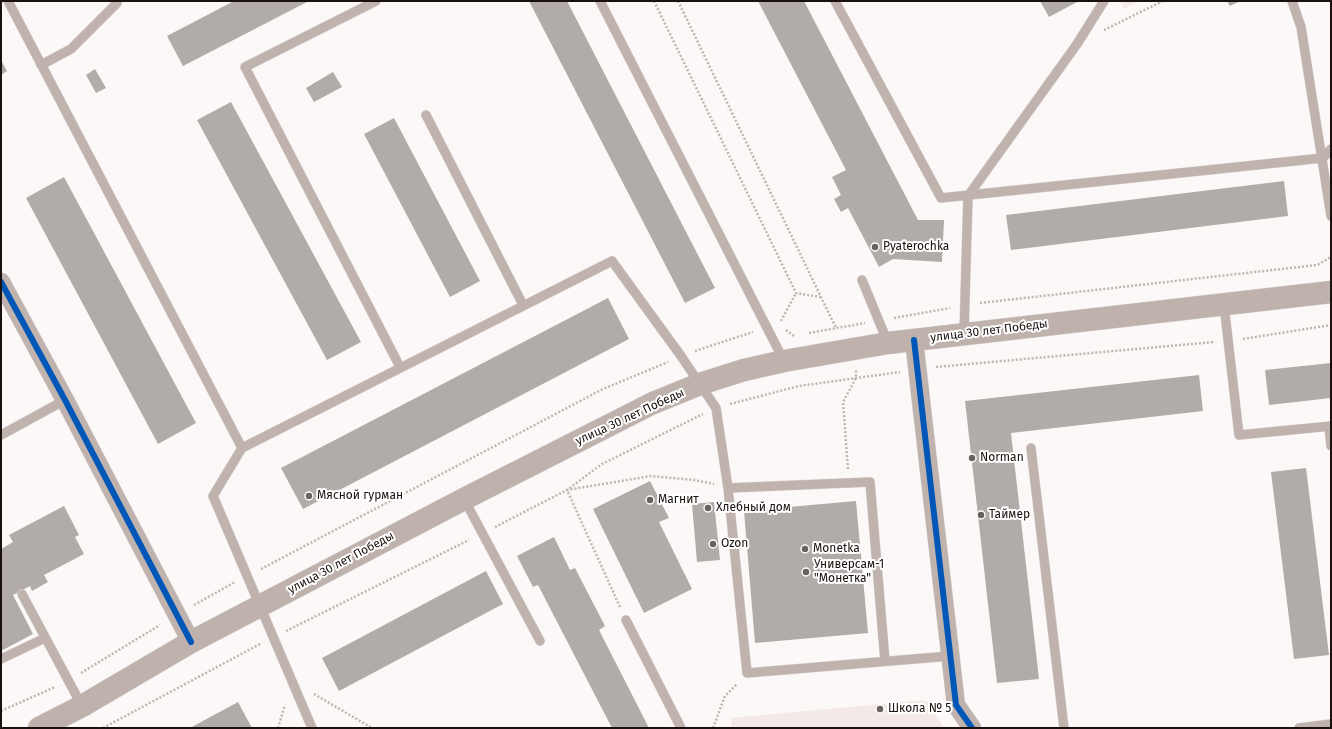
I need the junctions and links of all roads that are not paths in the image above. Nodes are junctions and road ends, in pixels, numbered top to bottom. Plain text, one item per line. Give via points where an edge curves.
1 (8, 1) edge
2 (376, 1) edge
3 (600, 1) edge
4 (835, 1) edge
5 (1104, 1) edge
6 (1292, 1) edge
7 (118, 2) edge
8 (41, 65) junction
9 (426, 116) dead end
10 (1331, 149) edge
11 (1323, 158) junction
12 (968, 196) junction
13 (1331, 216) edge
14 (862, 280) dead end
15 (1, 282) edge
16 (1331, 292) edge
17 (523, 305) junction
18 (1224, 305) junction
19 (964, 333) junction
20 (914, 340) junction
21 (888, 343) junction
22 (784, 361) junction
23 (400, 367) junction
24 (700, 384) junction
25 (65, 400) junction
26 (1330, 426) edge
27 (1, 435) edge
28 (1331, 446) edge
29 (242, 448) junction
30 (1031, 448) dead end
31 (728, 488) junction
32 (464, 499) junction
33 (22, 594) dead end
34 (261, 606) junction
35 (626, 620) road end
36 (45, 638) junction
37 (540, 641) dead end
38 (191, 642) junction
39 (950, 656) junction
40 (1, 659) edge
41 (885, 661) junction
42 (82, 706) junction
43 (1331, 724) edge
44 (39, 728) edge
45 (312, 728) edge
46 (681, 728) edge
47 (972, 728) edge
48 (1064, 728) edge
49 (1299, 728) edge

1 - 8 lane
2 - 23 lane via 245,67
3 - 22 lane
4 - 12 lane via 941,198
5 - 12 lane via 1077,44
6 - 11 lane via 1301,27
7 - 8 lane via 71,49
8 - 29 lane
9 - 17 lane
10 - 11 lane
11 - 12 lane
11 - 13 lane
12 - 19 lane
14 - 21 lane
15 - 25 street
16 - 18 main road, улица 30 лет Победы
17 - 23 lane
17 - 24 lane via 612,261
18 - 19 main road, улица 30 лет Победы
18 - 26 lane via 1239,435
19 - 20 main road, улица 30 лет Победы
20 - 21 main road, улица 30 лет Победы
20 - 39 street
21 - 22 main road, улица 30 лет Победы
22 - 24 main road, улица 30 лет Победы
23 - 29 lane
24 - 31 lane via 716,408
24 - 32 main road, улица 30 лет Победы via 654,403
25 - 27 lane
25 - 38 street
26 - 28 lane
29 - 34 lane via 212,496
30 - 48 lane
31 - 41 lane via 870,482
31 - 41 lane via 747,673
32 - 34 main road, улица 30 лет Победы
32 - 37 lane
33 - 36 lane
34 - 38 main road, улица 30 лет Победы
34 - 45 lane
35 - 46 lane
36 - 40 lane
36 - 42 lane
38 - 42 main road, улица 30 лет Победы
39 - 41 lane
39 - 47 street via 956,705
42 - 44 main road, улица 30 лет Победы
43 - 49 lane

